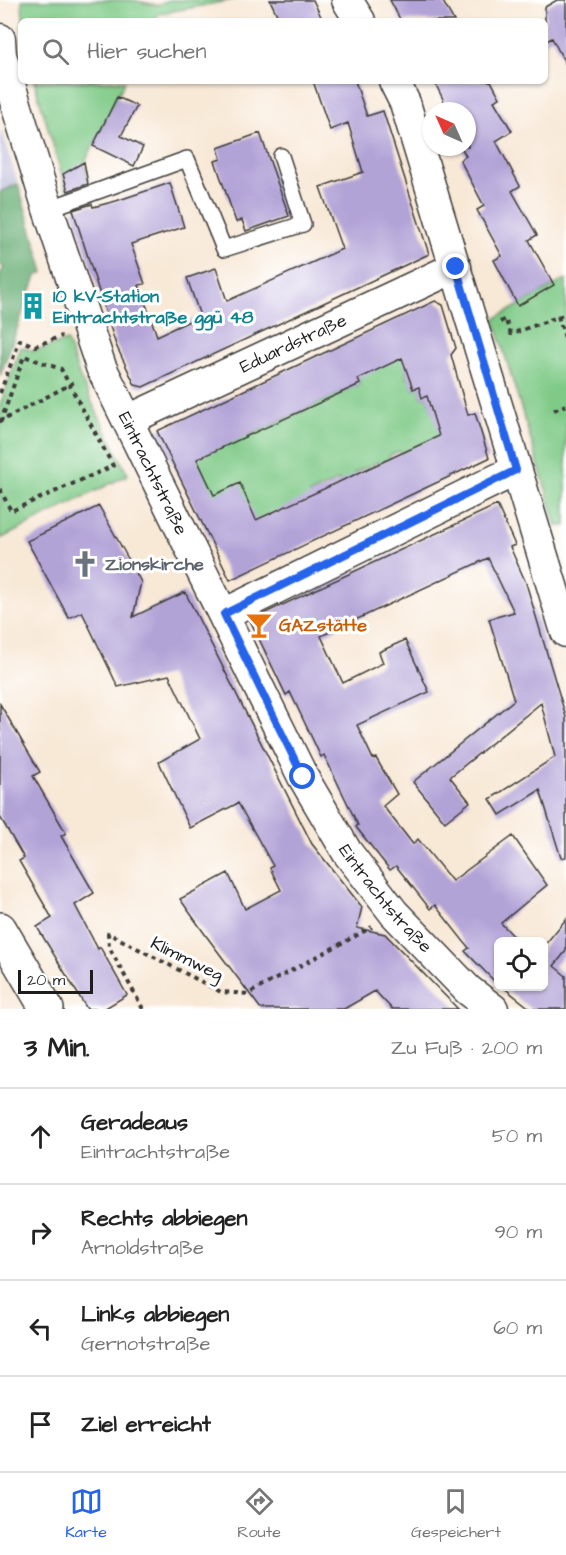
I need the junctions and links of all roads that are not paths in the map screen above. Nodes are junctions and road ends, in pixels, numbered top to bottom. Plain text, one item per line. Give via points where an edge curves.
1 (347, 0) edge
2 (358, 18) edge
3 (0, 39) edge
4 (396, 84) edge
5 (281, 156) dead end
6 (48, 210) junction
7 (456, 267) junction
8 (128, 420) junction
9 (516, 470) junction
10 (224, 614) junction
11 (566, 632) edge
12 (0, 929) edge
13 (47, 1009) edge
14 (493, 1009) edge

1 - 2 street
3 - 6 street, Eintrachtstraße via 1,55
4 - 7 street via 405,103
5 - 6 lane via 303,224 225,249 187,159
6 - 8 street, Eintrachtstraße via 86,327
7 - 8 street, Eduardstraße
7 - 9 street
8 - 10 street, Eintrachtstraße
9 - 10 street
9 - 11 street
10 - 14 street, Eintrachtstraße via 303,777 347,852 394,913 468,990
12 - 13 main road

